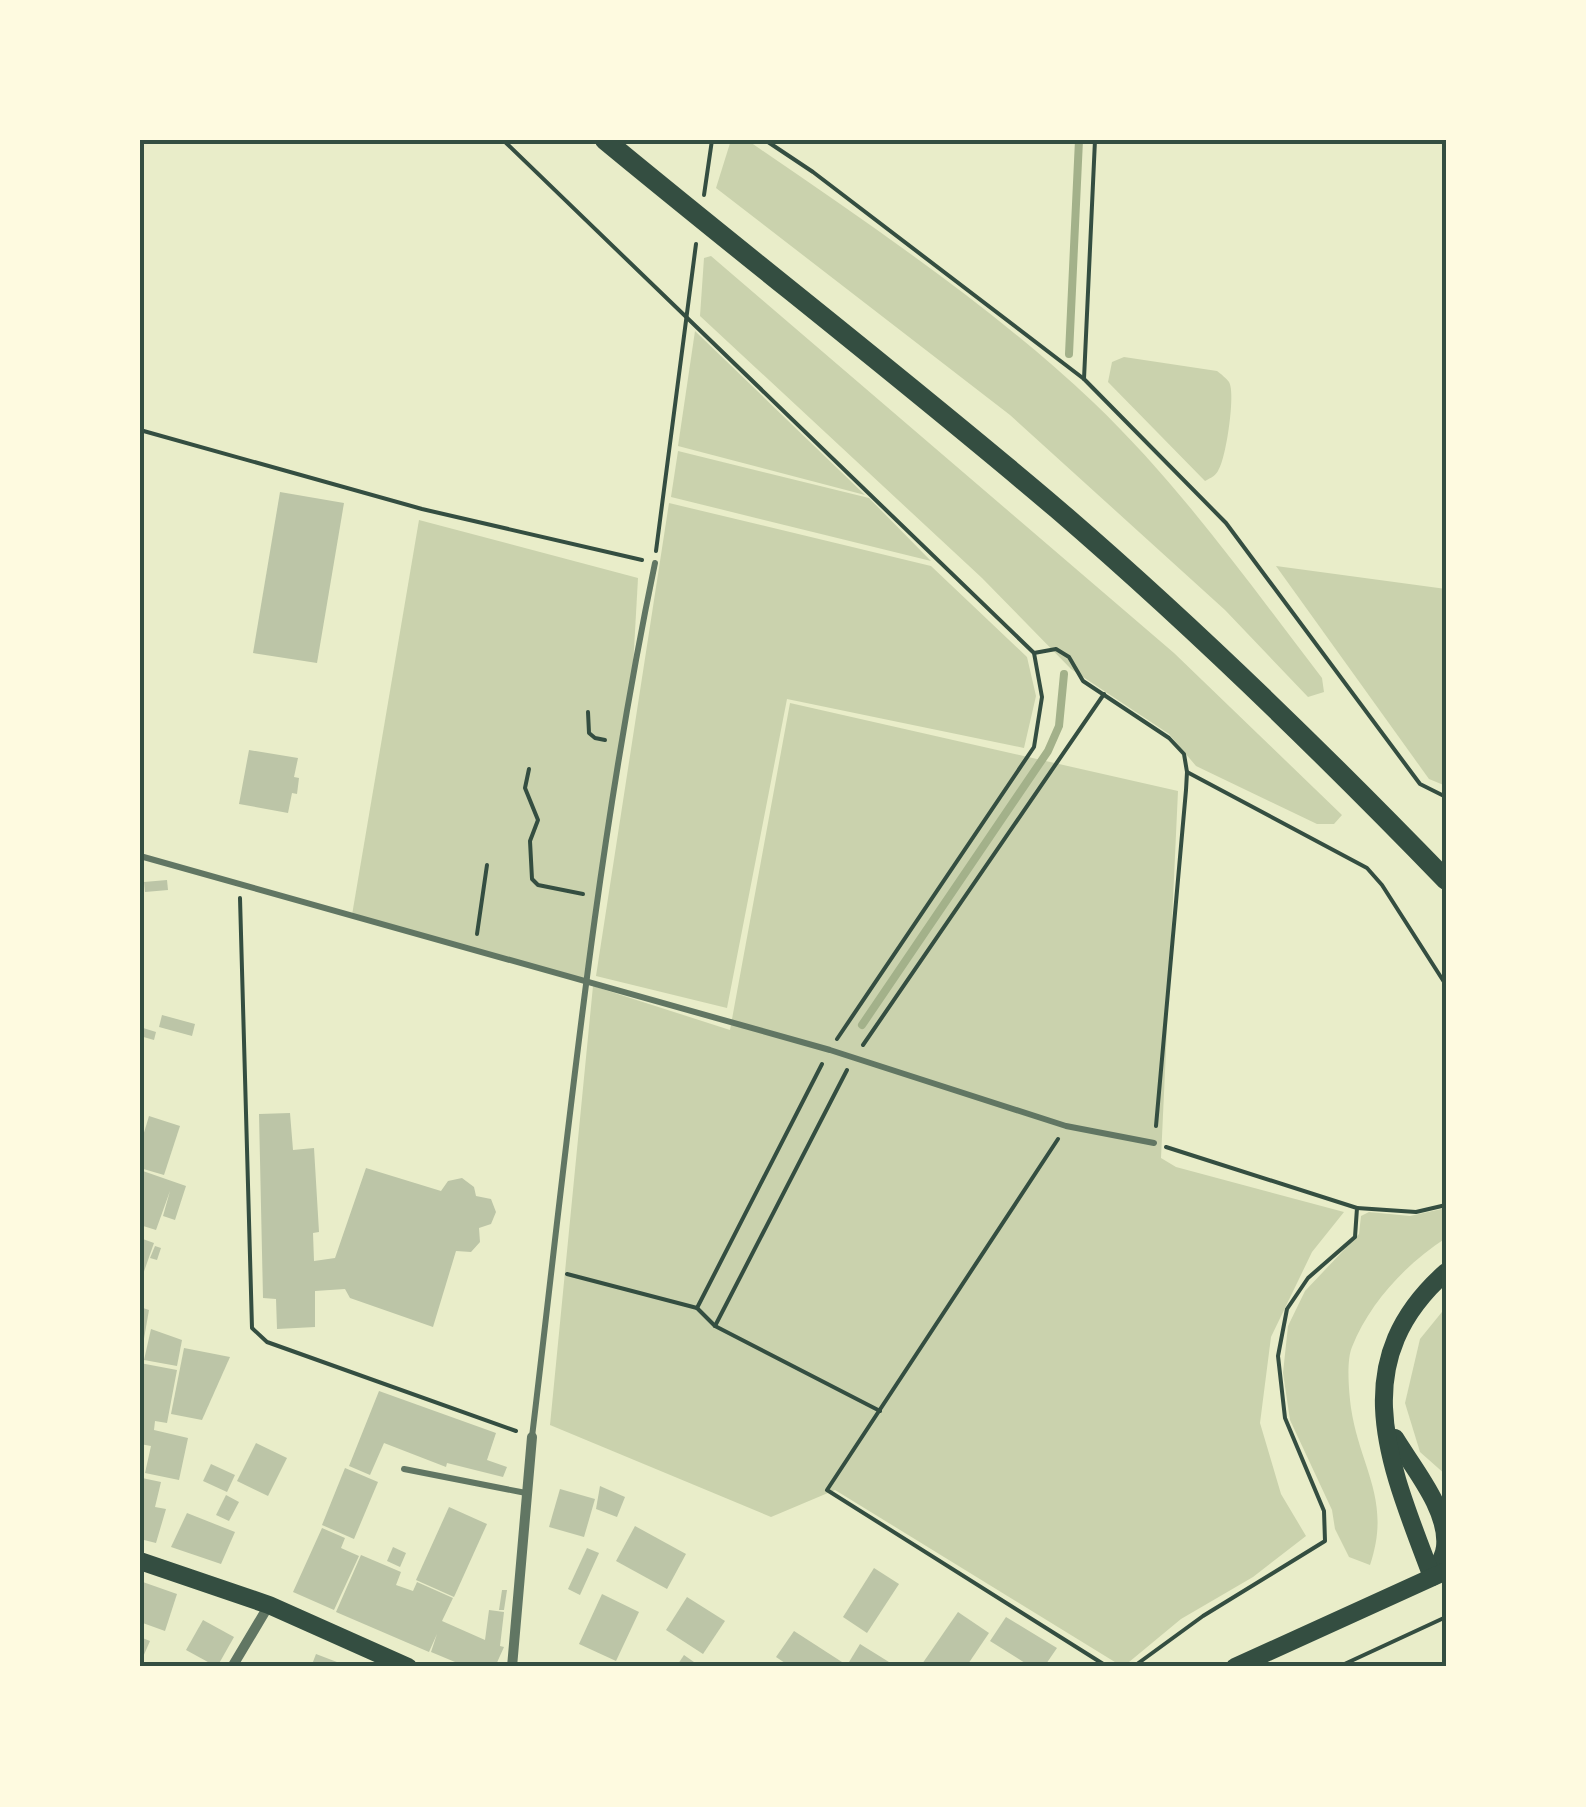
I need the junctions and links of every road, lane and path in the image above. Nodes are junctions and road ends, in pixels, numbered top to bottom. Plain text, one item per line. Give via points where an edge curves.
1 (503, 140) edge
2 (605, 140) edge
3 (712, 140) edge
4 (765, 140) edge
5 (1095, 140) edge
6 (703, 198) dead end
7 (697, 237) dead end
8 (685, 315) junction
9 (1084, 378) junction
10 (140, 430) edge
11 (655, 562) junction
12 (1034, 653) junction
13 (1104, 694) junction
14 (588, 712) dead end
15 (621, 742) junction
16 (530, 768) dead end
17 (1188, 772) junction
18 (1446, 798) edge
19 (140, 856) edge
20 (486, 865) dead end
21 (1446, 880) edge
22 (240, 883) junction
23 (597, 897) junction
24 (474, 949) junction
25 (584, 980) junction
26 (1446, 985) edge
27 (830, 1050) junction
28 (854, 1058) junction
29 (1066, 1126) junction
30 (1154, 1143) junction
31 (1446, 1204) edge
32 (1357, 1208) junction
33 (552, 1271) junction
34 (1446, 1272) edge
35 (697, 1308) junction
36 (715, 1326) junction
37 (880, 1412) junction
38 (1386, 1424) junction
39 (532, 1437) junction
40 (404, 1470) dead end
41 (527, 1493) junction
42 (1429, 1494) junction
43 (1446, 1504) edge
44 (140, 1561) edge
45 (1439, 1574) edge
46 (269, 1606) junction
47 (1446, 1617) edge
48 (232, 1667) edge
49 (408, 1667) edge
50 (512, 1667) edge
51 (1108, 1667) edge
52 (1133, 1667) edge
53 (1236, 1667) edge
54 (1338, 1667) edge

1 - 8 path
2 - 21 main road via 1057,510 1211,646
3 - 6 path
4 - 9 path
5 - 9 path
7 - 8 path
8 - 11 path
8 - 12 path
9 - 18 path via 1226,523 1420,784
10 - 11 path via 422,509
11 - 15 lane
12 - 13 path via 1056,649 1069,656 1082,681
12 - 27 path via 1042,696 1034,747
13 - 17 path via 1169,738 1184,754
13 - 28 path
14 - 15 path via 594,738
15 - 23 lane
16 - 23 path via 525,788 538,820 530,842 532,878 538,885
17 - 26 path via 1367,868
17 - 30 path
19 - 22 lane
20 - 24 path
22 - 24 lane
22 - 39 path via 252,1328 267,1342
23 - 25 lane
24 - 25 lane
25 - 27 lane
25 - 33 lane
27 - 28 lane
27 - 35 path
28 - 29 lane
28 - 36 path
29 - 30 lane
29 - 37 path
30 - 32 path
31 - 32 path via 1416,1212
32 - 52 path via 1355,1236 1308,1278 1287,1309 1278,1356 1285,1418 1324,1511 1325,1542
33 - 35 path
33 - 39 lane
34 - 38 main road via 1414,1305 1387,1358
35 - 36 path
36 - 37 path
37 - 51 path via 827,1490
38 - 42 main road
38 - 45 main road via 1405,1504
39 - 41 street
40 - 41 lane
41 - 50 street
42 - 43 main road
42 - 45 main road via 1445,1538
44 - 46 main road
45 - 53 main road
46 - 48 street
46 - 49 main road
47 - 54 path

